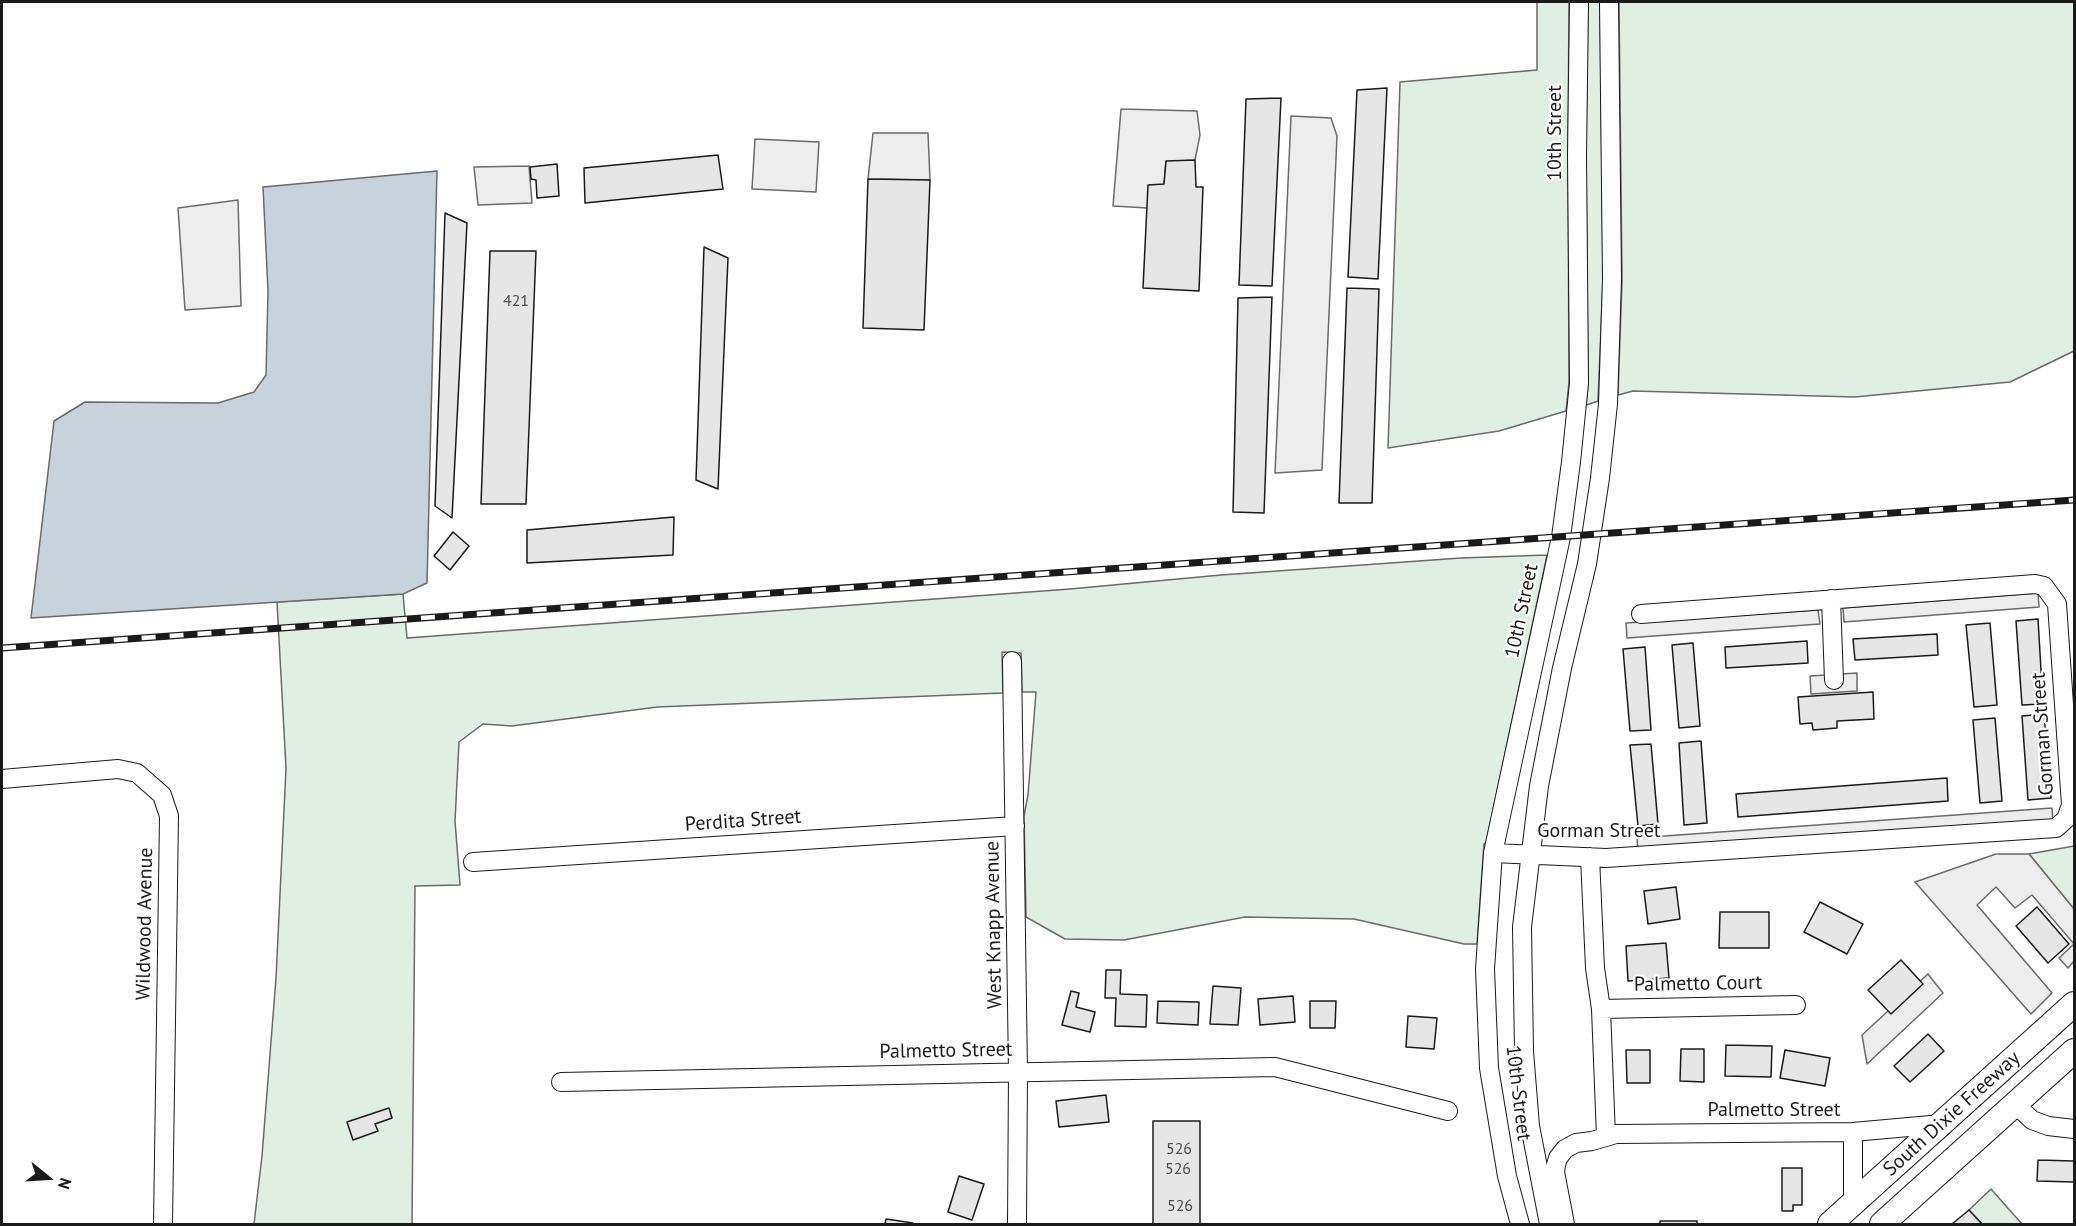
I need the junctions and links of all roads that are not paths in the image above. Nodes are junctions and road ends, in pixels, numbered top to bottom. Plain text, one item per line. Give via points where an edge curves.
1 (1579, 2) edge
2 (1609, 2) edge
3 (1602, 460) junction
4 (1571, 462) junction
5 (1831, 599) junction
6 (1546, 606) junction
7 (1575, 612) junction
8 (1641, 614) dead end
9 (1012, 661) dead end
10 (1834, 680) dead end
11 (2, 778) edge
12 (1015, 826) junction
13 (1493, 853) junction
14 (1530, 854) junction
15 (1590, 857) junction
16 (474, 862) dead end
17 (1796, 1005) dead end
18 (2074, 1005) edge
19 (1601, 1009) junction
20 (2042, 1034) junction
21 (2074, 1051) edge
22 (1018, 1072) junction
23 (1990, 1081) junction
24 (561, 1082) dead end
25 (2015, 1104) junction
26 (1448, 1111) dead end
27 (1942, 1124) junction
28 (2074, 1129) edge
29 (1853, 1132) junction
30 (1606, 1137) junction
31 (1972, 1143) junction
32 (1853, 1203) junction
33 (163, 1224) edge
34 (1017, 1224) edge
35 (1520, 1224) edge
36 (1550, 1224) edge
37 (1565, 1224) edge
38 (1830, 1224) edge
39 (1882, 1224) edge

1 - 4 street, 10th Street via 1579,383
2 - 3 street, 10th Street via 1612,279
3 - 4 street
3 - 7 street, 10th Street via 1587,564
4 - 6 street, 10th Street
5 - 8 street, Gorman Street
5 - 10 street
5 - 15 street, Gorman Street via 2044,586 2057,604 2071,805 2066,819 2056,828
6 - 7 street
6 - 13 street, 10th Street
7 - 14 street, 10th Street via 1539,786
9 - 12 street, West Knapp Avenue
11 - 33 street, Wildwood Avenue via 118,769 137,773 162,795 170,816
12 - 16 street, Perdita Street
12 - 22 street, West Knapp Avenue
13 - 14 street, Gorman Street
13 - 35 street, 10th Street via 1485,969 1489,1068 1507,1176
14 - 15 street, Gorman Street
14 - 36 street, 10th Street via 1522,927 1524,1051 1530,1126
15 - 19 street
17 - 19 street, Palmetto Court
18 - 20 main road, South Dixie Freeway
19 - 30 street
20 - 23 main road, South Dixie Freeway
20 - 25 main road via 2021,1071
21 - 25 main road, South Dixie Freeway
22 - 24 street, Palmetto Street
22 - 26 street, Palmetto Street via 1275,1067
22 - 34 street, West Knapp Avenue
23 - 27 main road, South Dixie Freeway
23 - 31 main road
25 - 28 street via 2032,1120
25 - 31 main road, South Dixie Freeway
27 - 29 street, Palmetto Street
27 - 32 main road, South Dixie Freeway
29 - 30 street, Palmetto Street
29 - 32 street
30 - 37 street, Palmetto Street via 1576,1143 1558,1158 1555,1172
31 - 39 main road, South Dixie Freeway
32 - 38 main road, South Dixie Freeway

